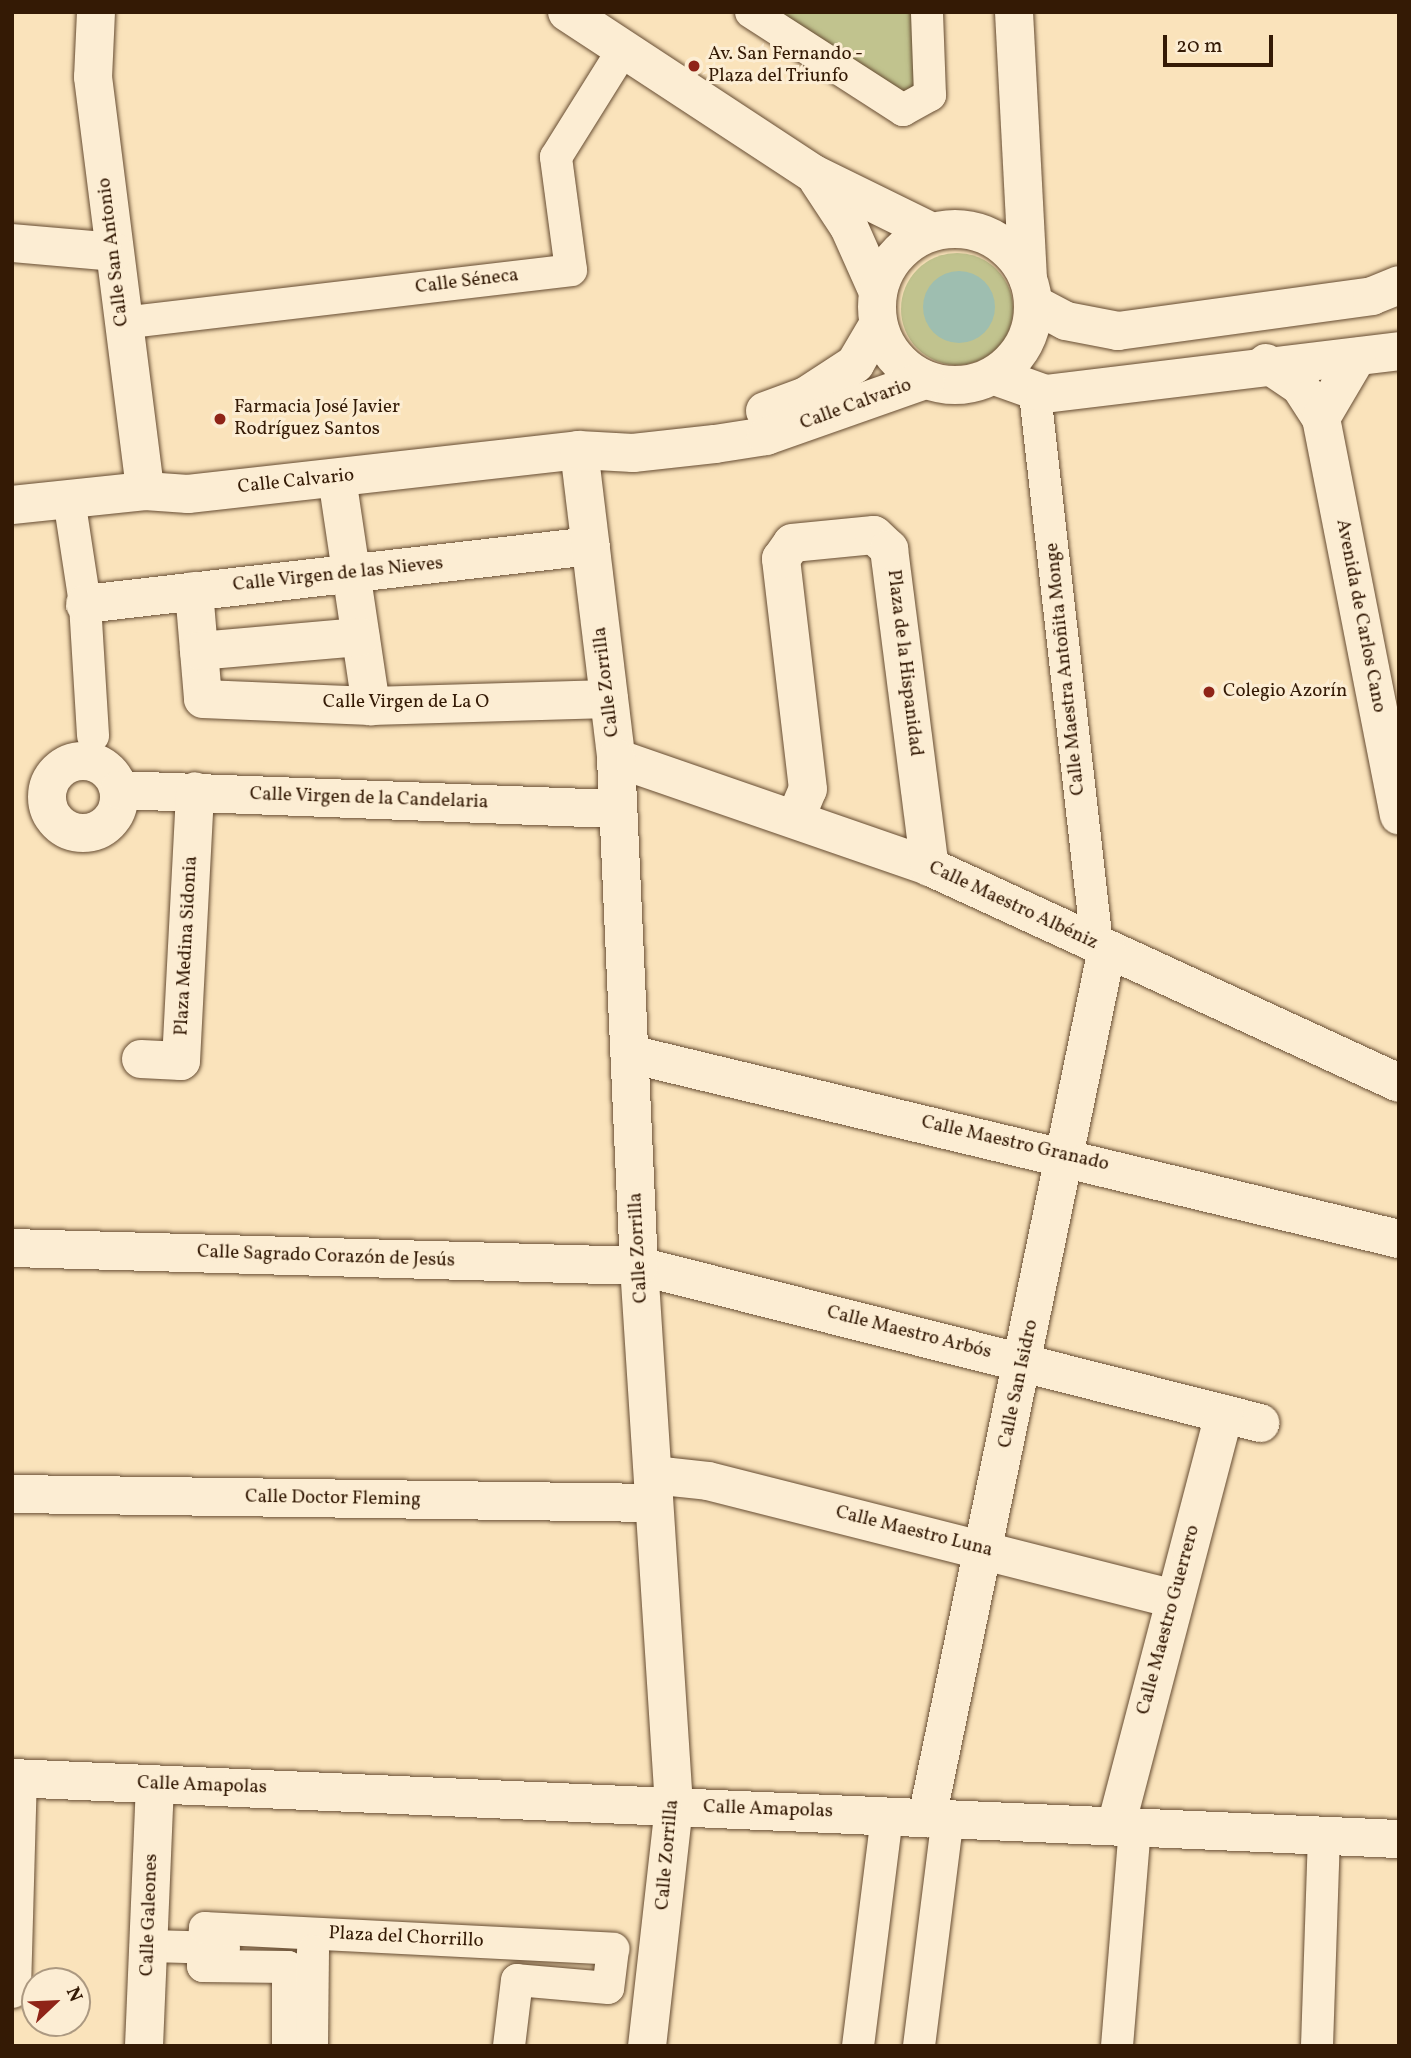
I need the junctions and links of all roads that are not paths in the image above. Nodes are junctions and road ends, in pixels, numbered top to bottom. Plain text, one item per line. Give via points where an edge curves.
1 (96, 12) edge
2 (567, 12) edge
3 (751, 12) edge
4 (927, 12) edge
5 (1014, 12) edge
6 (624, 48) junction
7 (814, 174) junction
8 (1022, 174) junction
9 (947, 230) junction
10 (12, 243) edge
11 (114, 252) junction
12 (1399, 285) edge
13 (1031, 291) junction
14 (878, 308) junction
15 (122, 323) junction
16 (1399, 351) edge
17 (1357, 357) junction
18 (1266, 363) junction
19 (995, 376) junction
20 (925, 380) junction
21 (1035, 394) junction
22 (1321, 418) junction
23 (579, 450) junction
24 (337, 478) junction
25 (145, 491) junction
26 (69, 499) junction
27 (12, 505) edge
28 (591, 546) junction
29 (351, 573) junction
30 (194, 591) junction
31 (85, 604) junction
32 (360, 637) junction
33 (200, 651) junction
34 (609, 699) junction
35 (371, 706) junction
36 (93, 736) dead end
37 (616, 758) junction
38 (120, 790) dead end
39 (195, 791) junction
40 (618, 808) junction
41 (1399, 815) edge
42 (796, 817) junction
43 (930, 867) junction
44 (1102, 946) junction
45 (630, 1054) junction
46 (141, 1059) dead end
47 (1399, 1083) edge
48 (1066, 1156) junction
49 (1399, 1240) edge
50 (12, 1248) edge
51 (639, 1266) junction
52 (1024, 1362) junction
53 (1242, 1419) joint
54 (654, 1489) junction
55 (12, 1494) edge
56 (984, 1549) junction
57 (1173, 1599) junction
58 (15, 1779) edge
59 (155, 1784) junction
60 (674, 1806) junction
61 (887, 1815) junction
62 (938, 1818) junction
63 (1126, 1826) junction
64 (1324, 1835) junction
65 (1399, 1839) edge
66 (148, 1946) junction
67 (204, 1947) junction
68 (313, 1951) junction
69 (510, 1958) junction
70 (611, 1961) junction
71 (657, 1963) junction
72 (12, 1989) edge
73 (144, 2046) edge
74 (288, 2046) edge
75 (312, 2046) edge
76 (499, 2046) edge
77 (509, 2046) edge
78 (647, 2046) edge
79 (858, 2046) edge
80 (919, 2046) edge
81 (1117, 2046) edge
82 (1317, 2046) edge

1 - 11 street, Calle San Antonio via 93,77
2 - 6 street
3 - 4 street via 903,110 930,95
5 - 8 street
6 - 7 street
6 - 15 street, Calle Séneca via 556,157 571,270
7 - 9 street
7 - 14 street via 849,227
8 - 9 street via 1000,204
8 - 13 street
9 - 13 street via 1002,243
9 - 14 street via 897,254
10 - 11 street
11 - 15 street, Calle San Antonio
12 - 13 street via 1372,296 1118,331 1066,321
13 - 19 street via 1025,345
14 - 20 street via 887,348
14 - 23 street, Calle Calvario via 855,364 806,396 765,411 634,429
15 - 25 street, Calle San Antonio
16 - 17 street
17 - 18 street
17 - 22 street
18 - 21 street
18 - 22 street, Avenida de Carlos Cano via 1300,386
19 - 20 street via 964,386
19 - 21 street
20 - 23 street, Calle Calvario via 765,436 633,453
21 - 44 street, Calle Maestra Antoñita Monge
22 - 41 street, Avenida de Carlos Cano
23 - 24 street, Calle Calvario
23 - 28 street, Calle Zorrilla
24 - 25 street, Calle Calvario via 188,494
24 - 29 street
25 - 26 street, Calle Calvario
26 - 27 street, Calle Calvario
26 - 31 street
28 - 29 street, Calle Virgen de las Nieves
28 - 34 street, Calle Zorrilla
29 - 30 street, Calle Virgen de las Nieves
29 - 32 street
30 - 31 street, Calle Virgen de las Nieves
30 - 33 street
31 - 36 street
32 - 33 street
32 - 35 street
33 - 35 street, Calle Virgen de La O via 202,699
34 - 35 street, Calle Virgen de La O
34 - 37 street, Calle Zorrilla
37 - 40 street, Calle Zorrilla
37 - 42 street, Calle Maestro Albéniz
38 - 39 street, Calle Virgen de la Candelaria
39 - 40 street, Calle Virgen de la Candelaria
39 - 46 street, Plaza Medina Sidonia via 181,1061
40 - 45 street, Calle Zorrilla
42 - 43 street, Calle Maestro Albéniz
42 - 43 street, Plaza de la Hispanidad via 808,789 781,559 792,543 874,535 890,550
43 - 44 street, Calle Maestro Albéniz
44 - 47 street, Calle Maestro Albéniz
44 - 48 street, Calle San Isidro
45 - 48 street, Calle Maestro Granado
45 - 51 street, Calle Zorrilla
48 - 49 street, Calle Maestro Granado
48 - 52 street, Calle San Isidro
50 - 51 street, Calle Sagrado Corazón de Jesús
51 - 52 street, Calle Maestro Arbós
51 - 54 street, Calle Zorrilla
52 - 53 street, Calle Maestro Arbós
52 - 56 street, Calle San Isidro
53 - 57 street, Calle Maestro Guerrero
54 - 55 street, Calle Doctor Fleming
54 - 56 street, Calle Maestro Luna via 708,1482
54 - 60 street, Calle Zorrilla
56 - 57 street, Calle Maestro Luna
56 - 62 street, Calle San Isidro
57 - 63 street, Calle Maestro Guerrero
58 - 59 street, Calle Amapolas
58 - 72 street
59 - 60 street, Calle Amapolas
59 - 66 street, Calle Galeones
60 - 61 street, Calle Amapolas
60 - 71 street, Calle Zorrilla
61 - 62 street, Calle Amapolas
61 - 79 street
62 - 63 street, Calle Amapolas
62 - 80 street
63 - 64 street, Calle Amapolas
63 - 81 street
64 - 65 street, Calle Amapolas
64 - 82 street
66 - 67 street, Plaza del Chorrillo
66 - 73 street, Calle Galeones
67 - 68 street, Plaza del Chorrillo
67 - 70 street, Plaza del Chorrillo via 205,1928 613,1949
67 - 74 street via 203,1965 288,1967
68 - 69 street, Plaza del Chorrillo
68 - 75 street, Plaza del Chorrillo
69 - 70 street, Plaza del Chorrillo
69 - 76 street, Plaza del Chorrillo
70 - 71 street, Plaza del Chorrillo
70 - 77 street via 608,1989 517,1980
71 - 78 street, Calle Zorrilla

